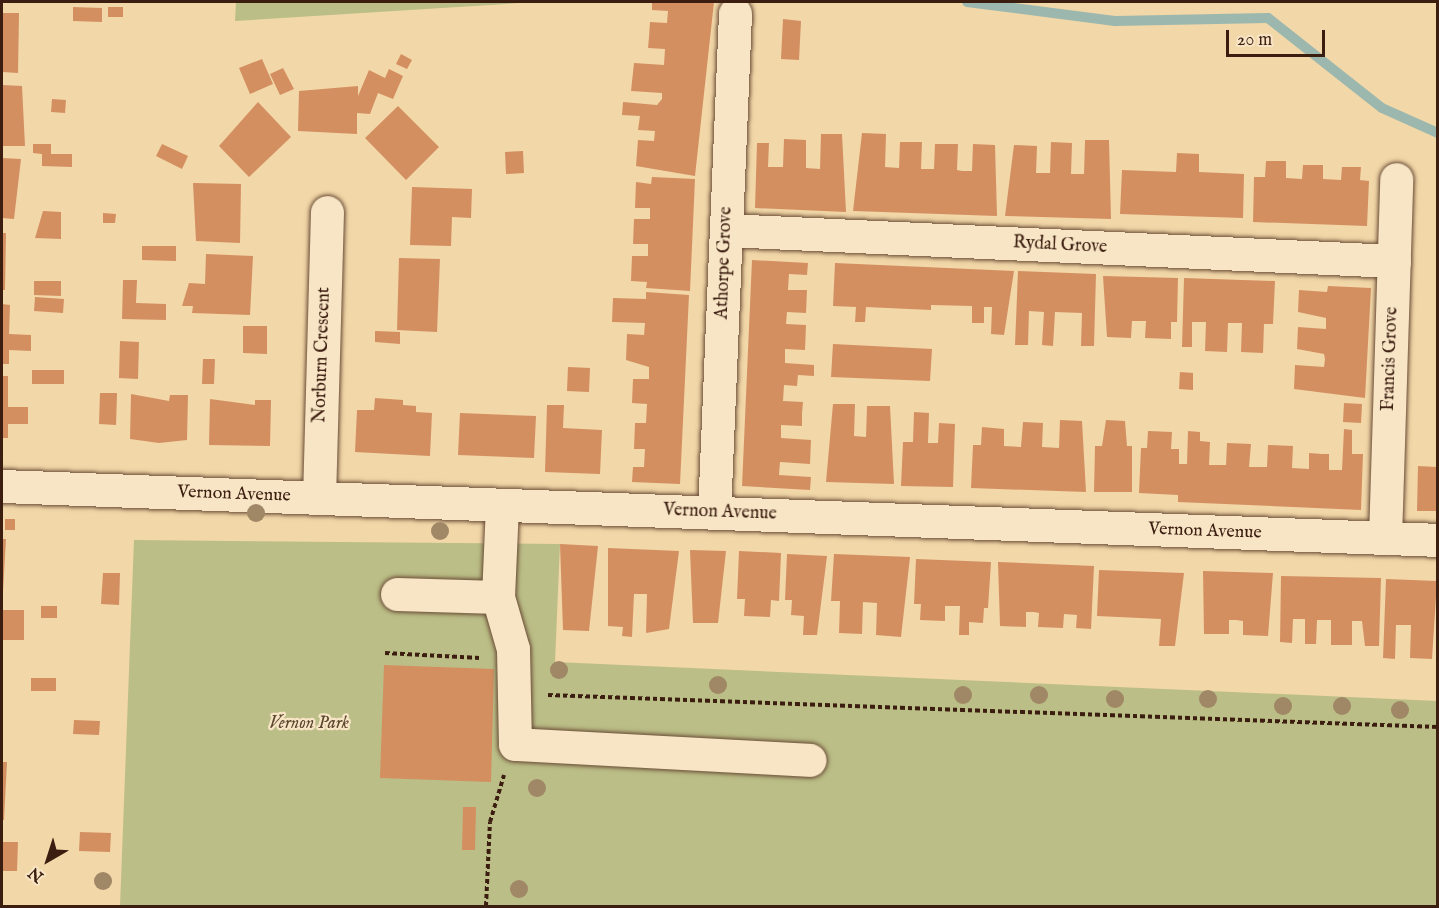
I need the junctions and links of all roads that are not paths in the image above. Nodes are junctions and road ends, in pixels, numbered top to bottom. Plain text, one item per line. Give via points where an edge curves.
1 (735, 13) dead end
2 (1396, 179) dead end
3 (327, 212) dead end
4 (726, 230) junction
5 (1394, 261) junction
6 (2, 486) edge
7 (319, 498) junction
8 (502, 505) junction
9 (714, 513) junction
10 (1385, 538) junction
11 (1437, 540) edge
12 (398, 594) dead end
13 (498, 597) junction
14 (810, 760) dead end

1 - 4 street, Athorpe Grove
2 - 5 street, Francis Grove
3 - 7 street, Norburn Crescent
4 - 5 street, Rydal Grove
4 - 9 street, Athorpe Grove
5 - 10 street, Francis Grove
6 - 7 street, Vernon Avenue
7 - 8 street, Vernon Avenue
8 - 9 street, Vernon Avenue
8 - 13 street
9 - 10 street, Vernon Avenue
10 - 11 street, Vernon Avenue
12 - 13 street
13 - 14 street via 514,659 515,744

